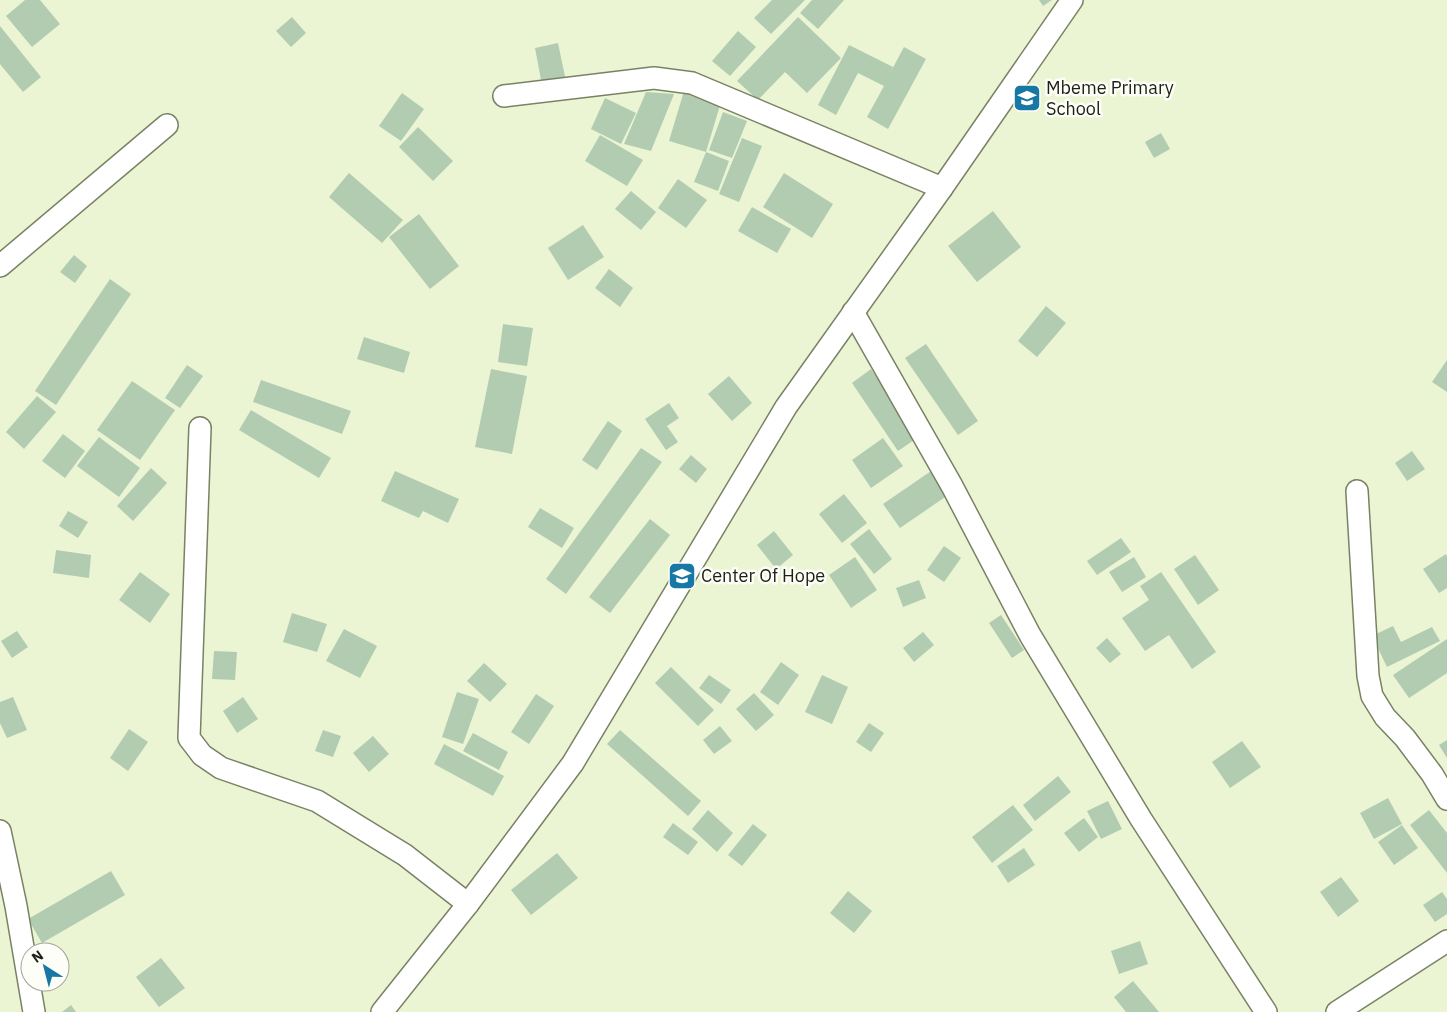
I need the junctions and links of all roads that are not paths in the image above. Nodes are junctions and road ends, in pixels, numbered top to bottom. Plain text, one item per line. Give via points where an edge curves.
1 (1072, 0) edge
2 (504, 96) dead end
3 (166, 125) dead end
4 (942, 188) junction
5 (0, 266) edge
6 (853, 312) junction
7 (200, 428) dead end
8 (1357, 490) dead end
9 (1447, 800) edge
10 (0, 831) edge
11 (468, 904) junction
12 (1447, 941) edge
13 (34, 1012) edge
14 (382, 1012) edge
15 (1266, 1012) edge
16 (1337, 1012) edge

1 - 4 street
2 - 4 street via 654,78 692,83
3 - 5 street
4 - 6 street
6 - 11 street via 786,407 573,763
6 - 15 street via 952,486 1030,634 1141,819
7 - 11 street via 189,738 202,755 221,768 317,801 404,855
8 - 9 street via 1368,676 1372,696 1432,774
10 - 13 street
11 - 14 street
12 - 16 street

